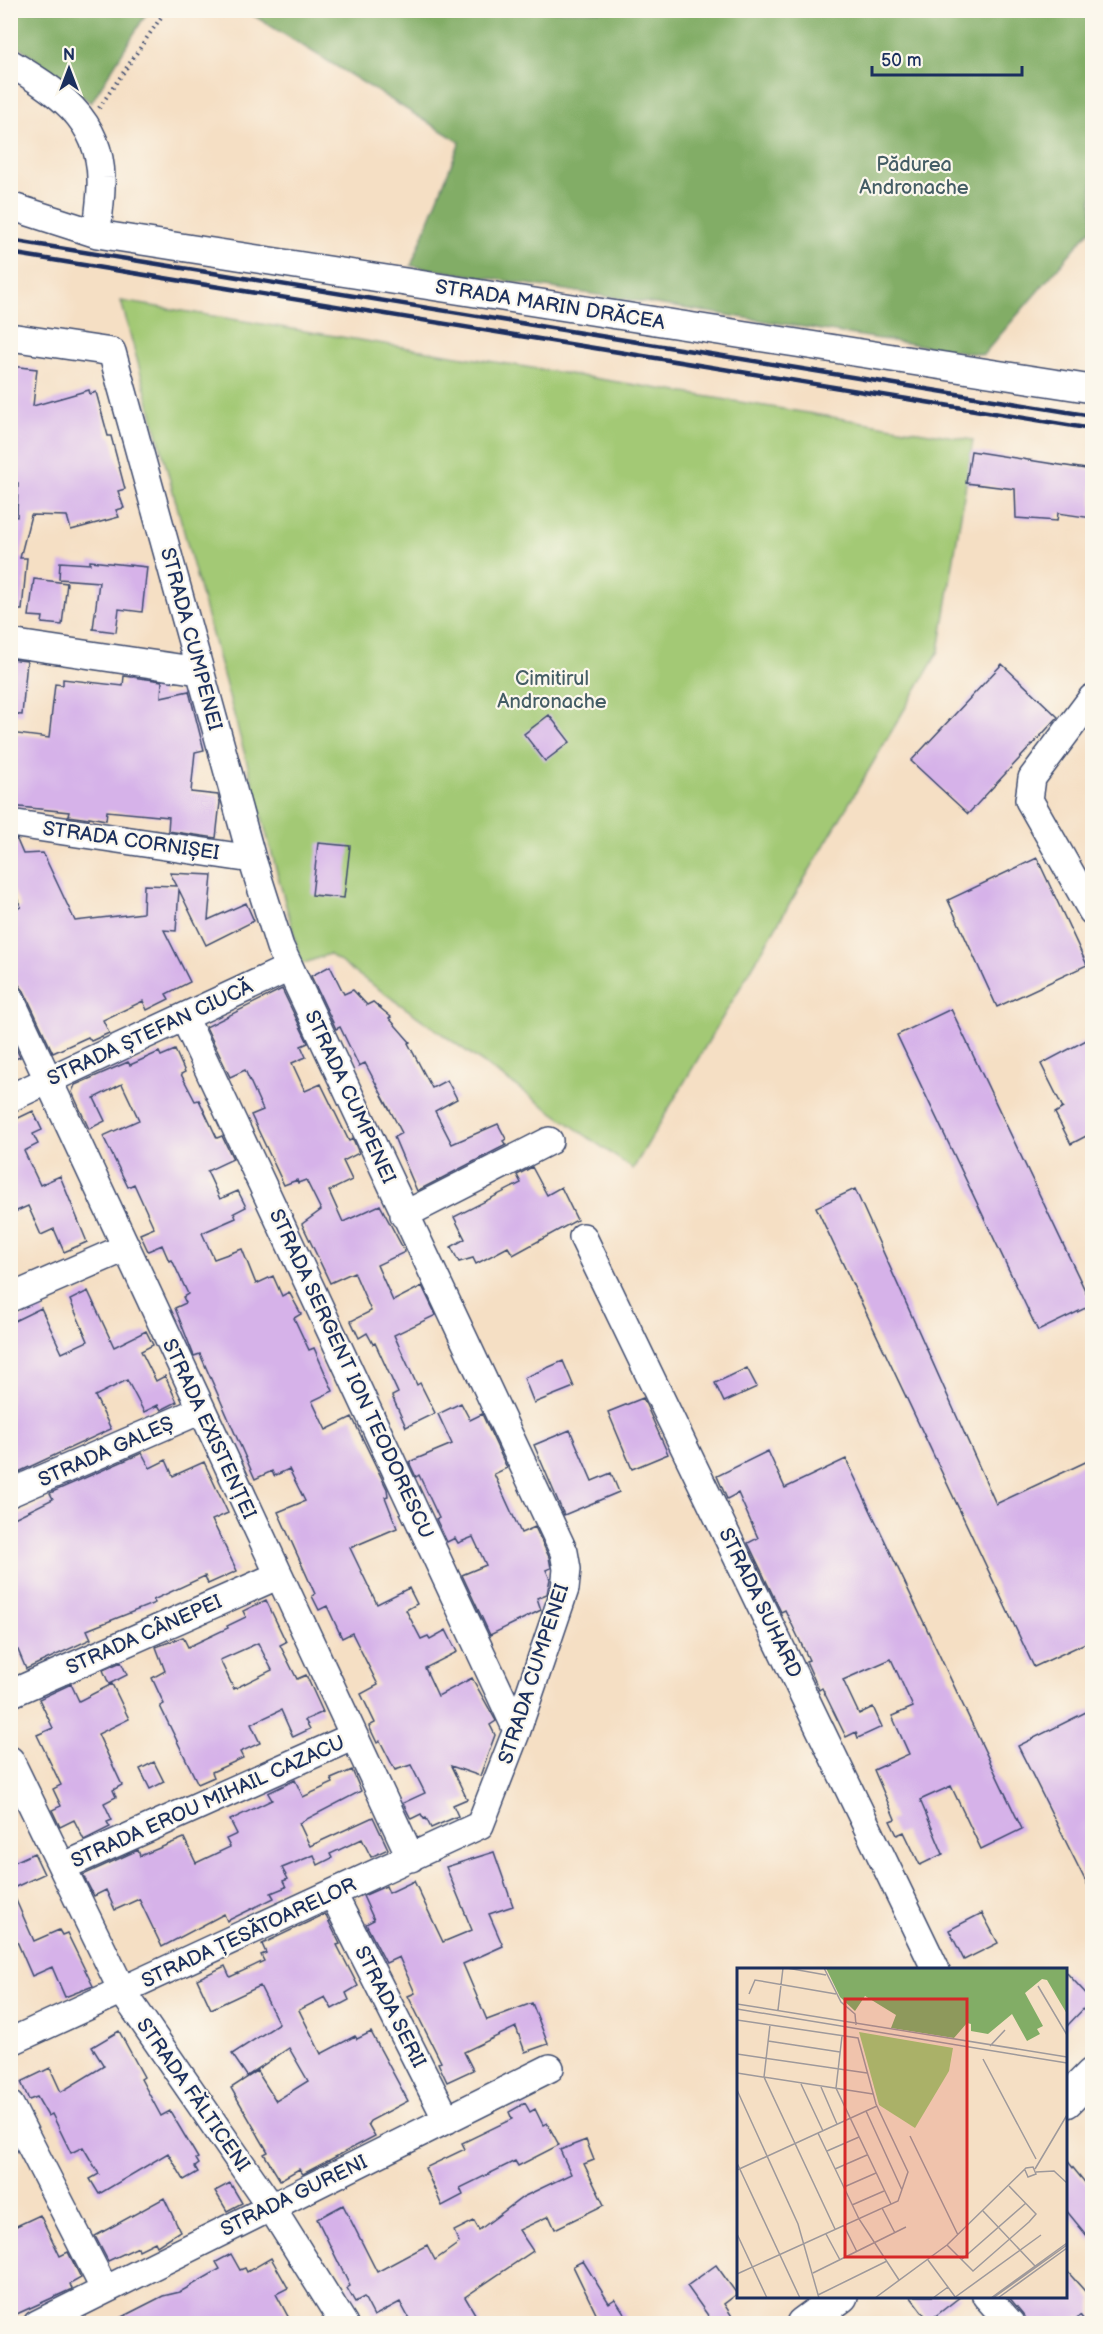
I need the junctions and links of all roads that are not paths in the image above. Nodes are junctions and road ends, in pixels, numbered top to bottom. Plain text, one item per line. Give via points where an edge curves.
1 (10, 63) edge
2 (10, 206) edge
3 (97, 234) junction
4 (10, 337) edge
5 (1092, 390) edge
6 (10, 643) edge
7 (199, 671) junction
8 (1092, 698) edge
9 (10, 823) edge
10 (252, 859) junction
11 (1092, 911) edge
12 (289, 968) junction
13 (10, 998) edge
14 (184, 1017) junction
15 (50, 1080) junction
16 (10, 1098) edge
17 (549, 1142) dead end
18 (404, 1215) junction
19 (583, 1237) dead end
20 (125, 1248) junction
21 (10, 1298) edge
22 (201, 1410) junction
23 (10, 1493) edge
24 (277, 1576) junction
25 (10, 1695) edge
26 (517, 1730) junction
27 (354, 1736) junction
28 (10, 1760) edge
29 (484, 1819) joint
30 (411, 1858) junction
31 (62, 1867) junction
32 (333, 1894) junction
33 (935, 1968) edge
34 (123, 1992) junction
35 (10, 2042) edge
36 (550, 2068) dead end
37 (1092, 2075) edge
38 (1067, 2099) edge
39 (10, 2105) edge
40 (447, 2120) junction
41 (271, 2207) junction
42 (105, 2289) junction
43 (838, 2298) edge
44 (988, 2298) edge
45 (37, 2324) edge
46 (344, 2324) edge
47 (804, 2324) edge
48 (1011, 2324) edge

1 - 3 street via 67,100 96,145 101,178
2 - 3 street, STRADA MARIN DRĂCEA
3 - 5 street, STRADA MARIN DRĂCEA
4 - 7 street, STRADA CUMPENEI via 112,352
6 - 7 street
7 - 10 street, STRADA CUMPENEI
8 - 11 street via 1032,778 1029,800
9 - 10 street, STRADA CORNIȘEI
10 - 12 street, STRADA CUMPENEI
12 - 14 street, STRADA ȘTEFAN CIUCĂ
12 - 18 street, STRADA CUMPENEI
13 - 15 street, STRADA EXISTENȚEI
14 - 15 street, STRADA ȘTEFAN CIUCĂ
14 - 26 street, STRADA SERGENT ION TEODORESCU
15 - 16 street, STRADA ȘTEFAN CIUCĂ
15 - 20 street, STRADA EXISTENȚEI
17 - 18 street
18 - 26 street, STRADA CUMPENEI via 566,1561 565,1589
19 - 33 street, STRADA SUHARD
20 - 21 street
20 - 22 street, STRADA EXISTENȚEI
22 - 23 street, STRADA GALEȘ
22 - 24 street, STRADA EXISTENȚEI
24 - 25 street, STRADA CÂNEPEI
24 - 27 street, STRADA EXISTENȚEI
26 - 29 street, STRADA CUMPENEI
27 - 30 street, STRADA EXISTENȚEI
27 - 31 street, STRADA EROU MIHAIL CAZACU
28 - 31 street, STRADA FĂLTICENI
29 - 30 street, STRADA ȚESĂTOARELOR via 475,1830
30 - 32 street, STRADA ȚESĂTOARELOR
31 - 34 street, STRADA FĂLTICENI
32 - 34 street, STRADA ȚESĂTOARELOR
32 - 40 street, STRADA SERII
34 - 35 street, STRADA ȚESĂTOARELOR
34 - 41 street, STRADA FĂLTICENI
36 - 40 street, STRADA GURENI
37 - 38 main road
39 - 42 street
40 - 41 street, STRADA GURENI
41 - 42 street, STRADA GURENI
41 - 46 street, STRADA FĂLTICENI
42 - 45 street, STRADA GURENI
43 - 47 main road
44 - 48 street

